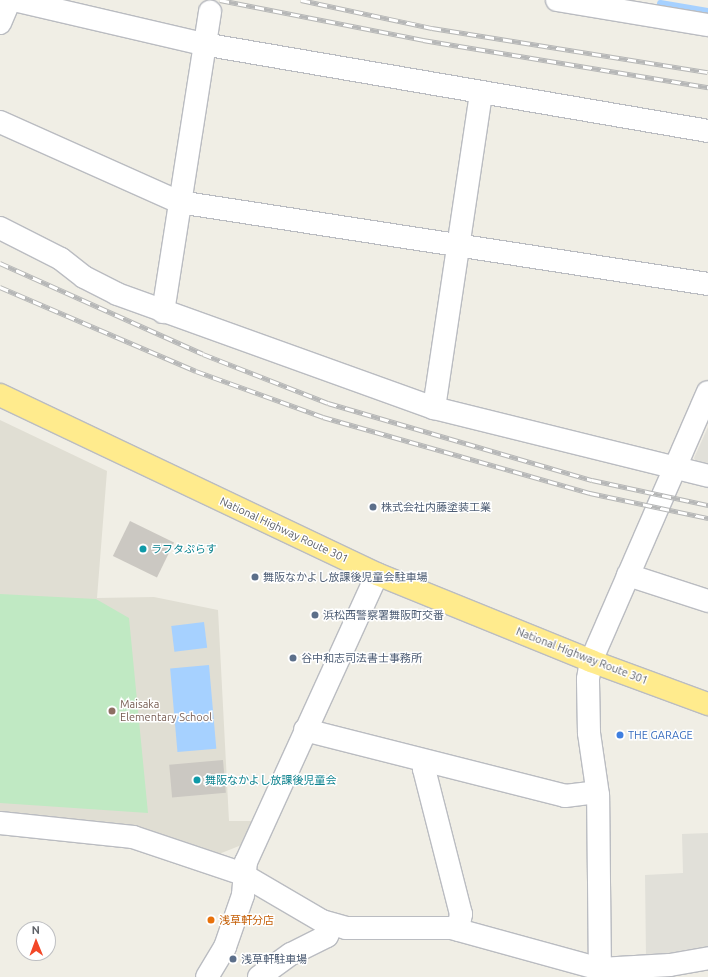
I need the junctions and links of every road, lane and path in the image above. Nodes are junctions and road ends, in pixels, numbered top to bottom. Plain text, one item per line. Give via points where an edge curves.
1 (10, 0) edge
2 (14, 0) edge
3 (557, 0) edge
4 (210, 12) dead end
5 (0, 23) edge
6 (708, 25) edge
7 (202, 44) junction
8 (481, 94) junction
9 (0, 122) edge
10 (708, 130) edge
11 (179, 202) junction
12 (0, 228) edge
13 (459, 244) junction
14 (708, 284) edge
15 (163, 312) junction
16 (708, 392) edge
17 (0, 395) edge
18 (434, 408) junction
19 (673, 470) junction
20 (708, 476) edge
21 (377, 574) junction
22 (628, 575) junction
23 (708, 601) edge
24 (591, 661) junction
25 (708, 704) edge
26 (305, 730) junction
27 (425, 762) junction
28 (597, 792) junction
29 (0, 823) edge
30 (244, 876) junction
31 (332, 925) junction
32 (458, 930) junction
33 (708, 958) edge
34 (600, 973) edge
35 (207, 977) edge
36 (259, 977) edge

1 - 5 street
2 - 7 street
3 - 6 street
4 - 7 street
7 - 8 street
7 - 11 street
8 - 10 street
8 - 13 street
9 - 11 street
11 - 13 street
11 - 15 street
12 - 15 street via 61,259 84,277
13 - 14 street
13 - 18 street
15 - 18 street
16 - 19 street
17 - 21 highway, National Highway Route 301
18 - 19 street
19 - 20 street
19 - 22 street
21 - 24 highway, National Highway Route 301
21 - 26 street
22 - 23 street
22 - 24 street
24 - 25 highway, National Highway Route 301
24 - 28 street via 588,679 589,733
26 - 27 street
26 - 30 street via 246,862
27 - 28 street via 565,796
27 - 32 street via 424,769 461,914
28 - 34 street
29 - 30 street via 133,837
30 - 31 street
30 - 35 street via 243,895 225,947
31 - 32 street via 358,929 420,926
31 - 36 street via 327,936 291,954
32 - 34 street
33 - 34 street

